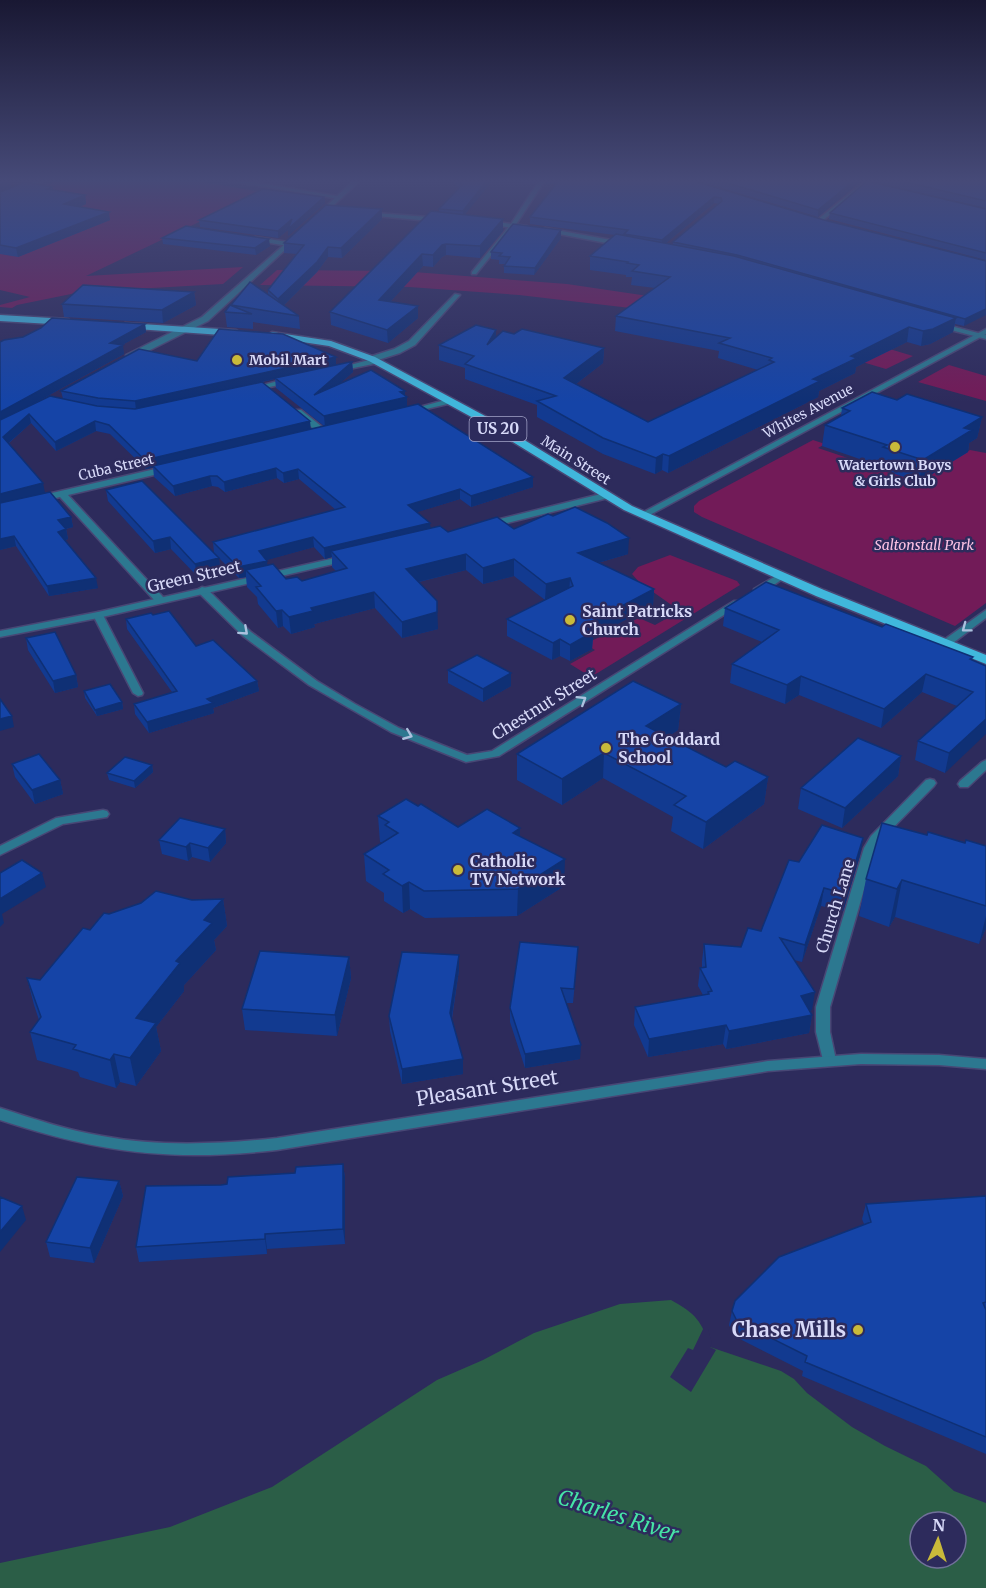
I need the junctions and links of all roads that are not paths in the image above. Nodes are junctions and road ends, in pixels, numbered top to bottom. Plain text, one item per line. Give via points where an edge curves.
1 (278, 253) edge
2 (490, 253) edge
3 (474, 273) dead end
4 (457, 295) dead end
5 (0, 318) edge
6 (928, 321) edge
7 (80, 323) edge
8 (114, 325) edge
9 (182, 329) junction
10 (246, 333) edge
11 (258, 334) edge
12 (983, 334) edge
13 (123, 360) edge
14 (374, 360) junction
15 (332, 371) edge
16 (298, 378) edge
17 (264, 386) junction
18 (243, 391) edge
19 (273, 393) edge
20 (449, 401) junction
21 (290, 406) edge
22 (402, 412) edge
23 (334, 429) edge
24 (323, 432) junction
25 (312, 435) edge
26 (176, 467) edge
27 (62, 494) junction
28 (605, 496) junction
29 (31, 501) edge
30 (643, 515) junction
31 (473, 529) edge
32 (360, 555) edge
33 (781, 576) junction
34 (202, 590) junction
35 (159, 599) junction
36 (986, 613) edge
37 (98, 615) junction
38 (0, 634) edge
39 (945, 644) junction
40 (986, 660) edge
41 (138, 693) dead end
42 (986, 764) edge
43 (930, 783) dead end
44 (964, 784) dead end
45 (103, 814) dead end
46 (0, 851) edge
47 (830, 1060) junction
48 (986, 1064) edge
49 (0, 1114) edge

1 - 9 street via 207,317
2 - 3 street
4 - 14 street via 412,343
5 - 7 main road
6 - 12 street
8 - 9 main road
9 - 10 main road
9 - 13 street
11 - 14 main road, Main Street / US 20 via 311,340
12 - 30 street, Whites Avenue
14 - 15 street
14 - 20 main road, Main Street / US 20
16 - 17 street
17 - 18 street
17 - 19 street
20 - 22 street
20 - 28 main road, Main Street / US 20
21 - 24 street
23 - 24 street
24 - 25 street
26 - 27 street, Cuba Street
27 - 29 street, Cuba Street
27 - 35 street
28 - 30 main road, Main Street / US 20
28 - 31 street
30 - 33 main road, Main Street / US 20
32 - 34 street, Green Street
34 -> 33 street, Chestnut Street via 247,634 313,683 395,730 466,759 495,754
33 - 39 main road, Main Street / US 20
34 - 35 street, Green Street
35 - 37 street, Green Street
36 -> 39 street
37 - 38 street, Green Street
37 - 41 street
39 - 40 main road, Main Street / US 20
42 - 44 street
43 - 47 street, Church Lane via 870,848 824,1007 823,1032
45 - 46 street via 60,821
47 - 48 street, Pleasant Street via 916,1059
47 - 49 street, Pleasant Street via 702,1074 277,1144 219,1150 171,1151 110,1145

